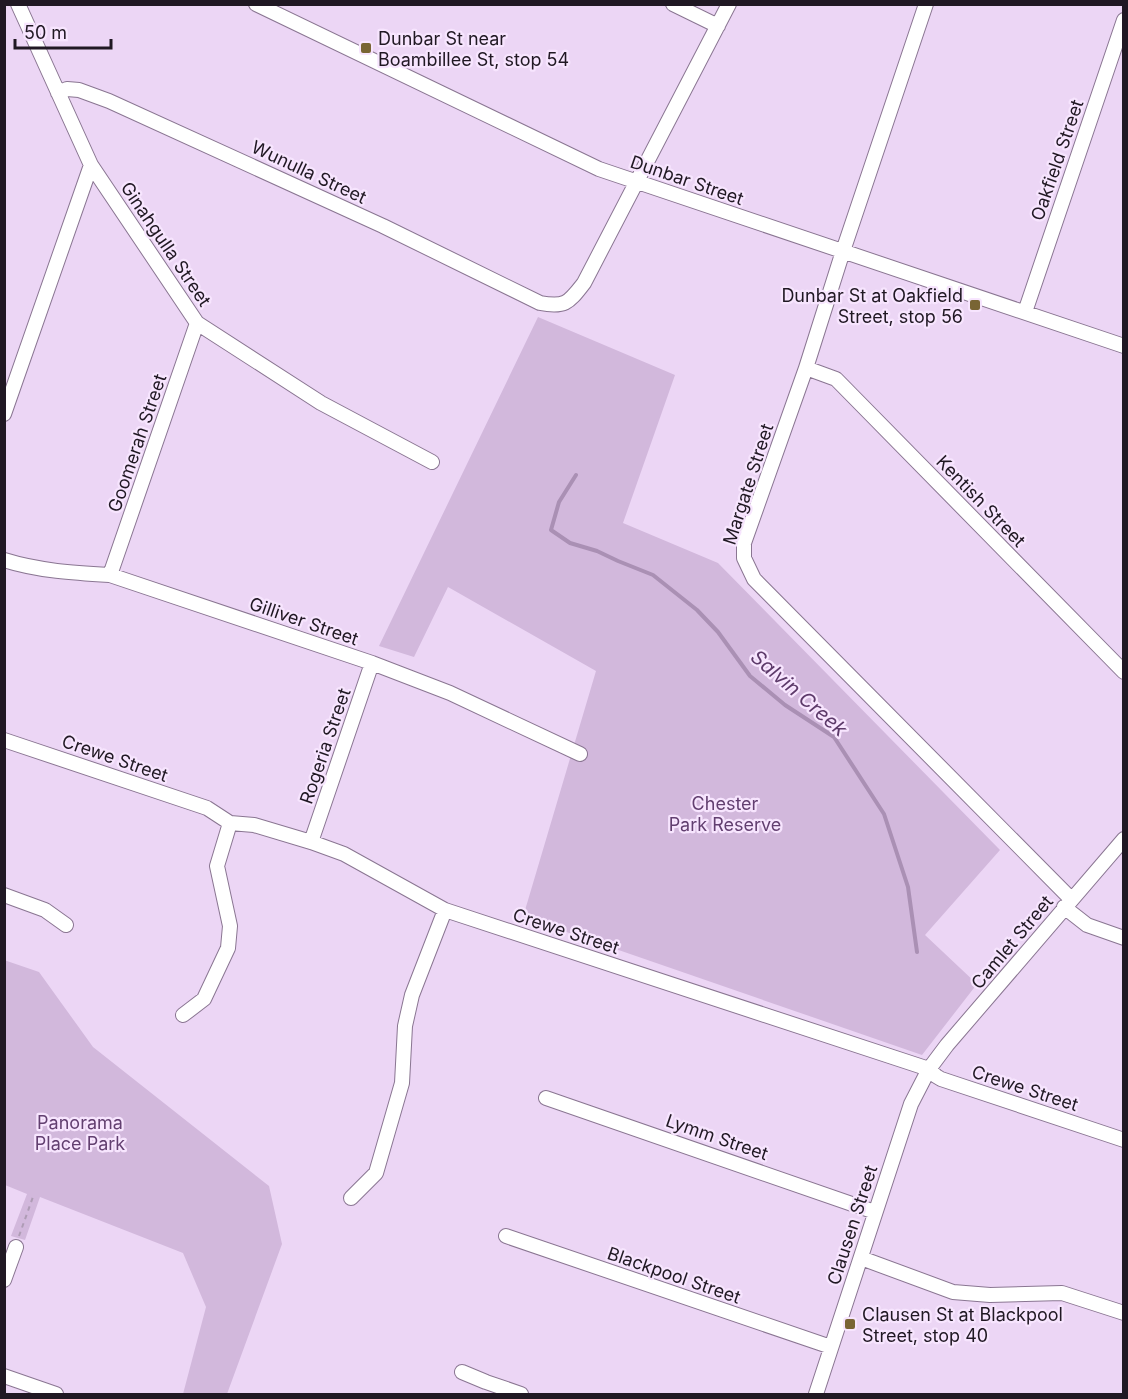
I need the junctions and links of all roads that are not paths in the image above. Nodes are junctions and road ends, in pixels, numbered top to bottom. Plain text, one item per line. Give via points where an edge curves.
1 (18, 4) edge
2 (256, 4) edge
3 (673, 4) edge
4 (729, 4) edge
5 (926, 4) edge
6 (1124, 20) edge
7 (718, 26) junction
8 (58, 93) junction
9 (90, 165) junction
10 (636, 181) junction
11 (843, 251) junction
12 (1025, 312) junction
13 (197, 322) junction
14 (1124, 346) edge
15 (806, 368) junction
16 (4, 414) edge
17 (432, 462) dead end
18 (4, 560) edge
19 (110, 574) junction
20 (372, 663) junction
21 (1124, 672) edge
22 (4, 740) edge
23 (580, 754) dead end
24 (230, 823) junction
25 (1124, 839) edge
26 (311, 842) junction
27 (4, 895) edge
28 (1068, 903) junction
29 (445, 910) junction
30 (66, 925) dead end
31 (1124, 938) edge
32 (183, 1015) dead end
33 (929, 1070) junction
34 (546, 1098) dead end
35 (1124, 1140) edge
36 (351, 1198) dead end
37 (875, 1212) junction
38 (506, 1236) dead end
39 (16, 1247) road end
40 (861, 1258) junction
41 (4, 1280) edge
42 (1124, 1313) edge
43 (831, 1347) junction
44 (462, 1372) dead end
45 (4, 1376) edge
46 (56, 1395) edge
47 (521, 1395) edge
48 (816, 1395) edge

1 - 8 street, Ginahgulla Street
2 - 10 street, Dunbar Street via 599,169
3 - 7 street
4 - 7 street
5 - 11 street, Margate Street
6 - 12 street, Oakfield Street
7 - 10 street
8 - 9 street, Ginahgulla Street
8 - 10 street, Wunulla Street via 79,90 110,101 540,303 555,306 570,301 584,283
9 - 13 street, Ginahgulla Street
9 - 16 street
10 - 11 street, Dunbar Street
11 - 12 street, Dunbar Street
11 - 15 street, Margate Street
12 - 14 street, Dunbar Street
13 - 17 street, Ginahgulla Street via 321,403
13 - 19 street, Goomerah Street
15 - 21 street, Kentish Street via 836,379
15 - 28 street, Margate Street via 744,543 744,558 754,579
18 - 19 street, Gilliver Street via 74,573
19 - 20 street, Gilliver Street
20 - 23 street, Gilliver Street via 450,693
20 - 26 street, Rogeria Street
22 - 24 street, Crewe Street via 207,808
24 - 26 street, Crewe Street via 254,825
24 - 32 street via 217,866 230,927 228,948 204,999
25 - 28 street, Camlet Street
26 - 29 street, Crewe Street via 344,854
27 - 30 street via 45,910
28 - 31 street, Margate Street via 1087,925
28 - 33 street, Camlet Street
29 - 33 street, Crewe Street
29 - 36 street via 412,995 405,1026 402,1083 376,1173
33 - 35 street, Crewe Street via 941,1079
33 - 37 street, Clausen Street via 911,1104
34 - 37 street, Lymm Street
37 - 40 street, Clausen Street
38 - 43 street, Blackpool Street
39 - 41 street
40 - 42 street via 953,1292 1062,1293
40 - 43 street, Clausen Street
43 - 48 street, Clausen Street
44 - 47 street
45 - 46 street

